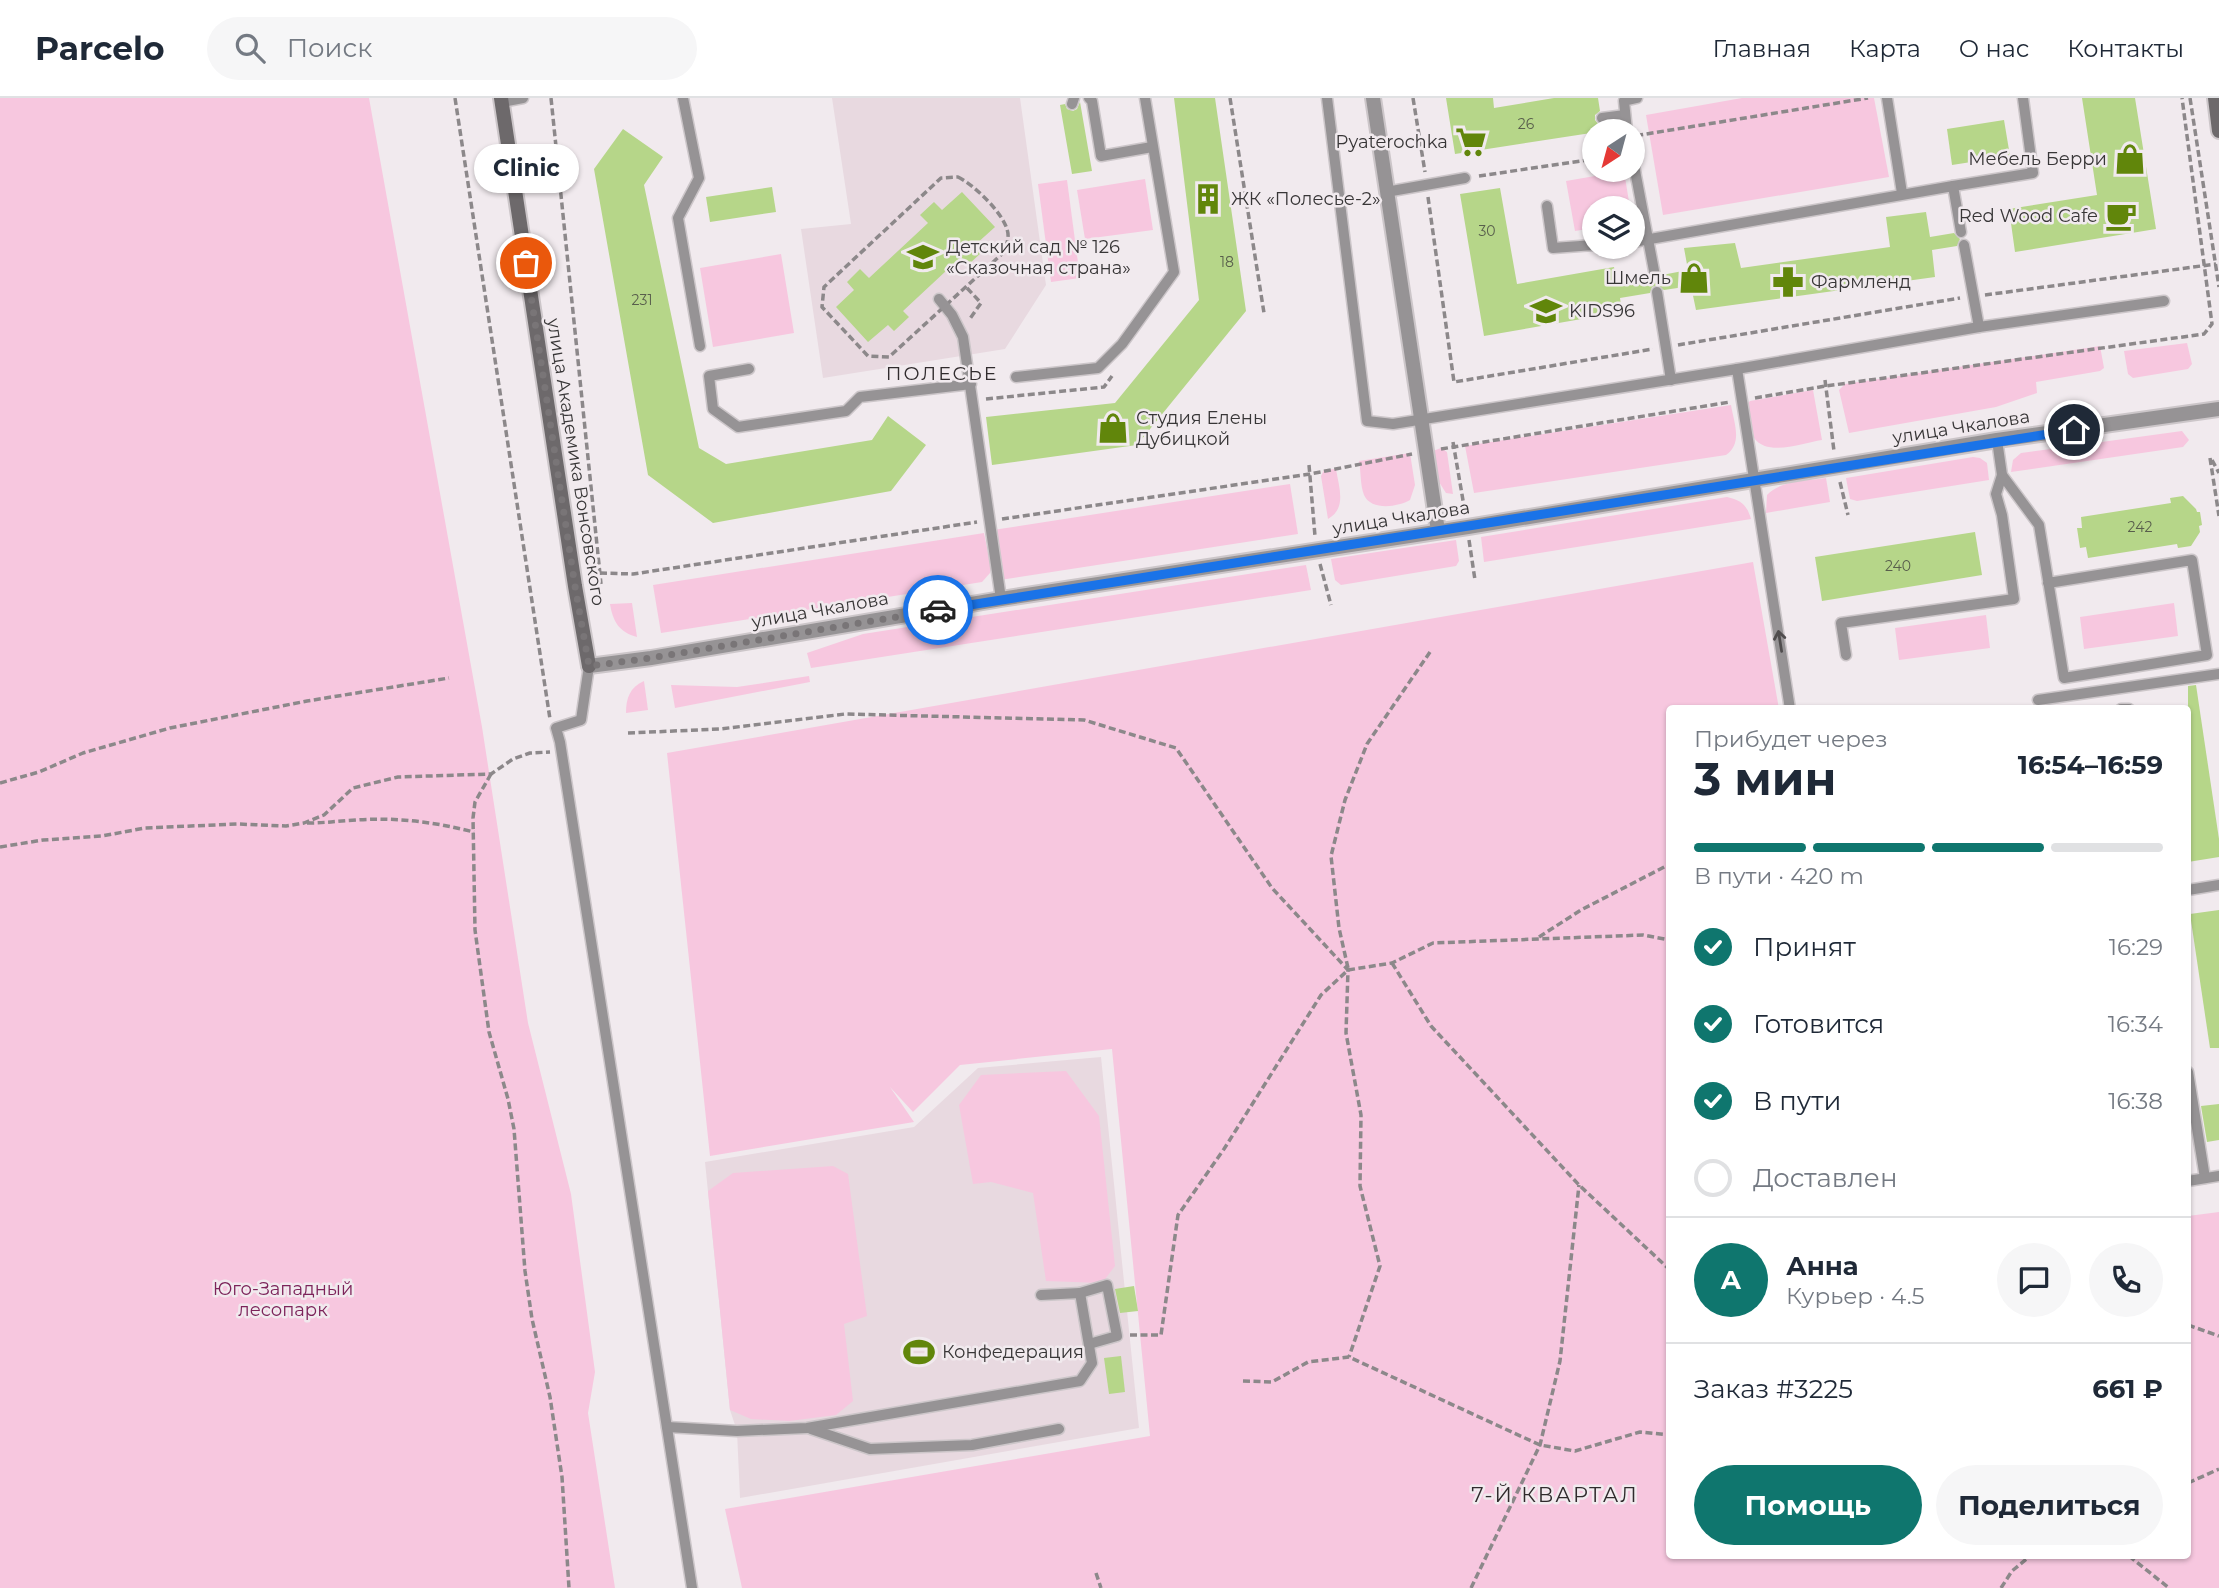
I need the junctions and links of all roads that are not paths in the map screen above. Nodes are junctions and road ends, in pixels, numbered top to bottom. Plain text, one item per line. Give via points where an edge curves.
1 (523, 98) edge
2 (683, 98) edge
3 (1089, 98) edge
4 (1145, 98) edge
5 (1327, 98) edge
6 (1373, 98) edge
7 (1637, 98) edge
8 (1887, 98) edge
9 (2022, 98) edge
10 (2214, 98) edge
11 (501, 100) edge
12 (1625, 115) junction
13 (1602, 118) dead end
14 (1626, 119) edge
15 (2219, 131) edge
16 (1152, 148) junction
17 (1465, 178) road end
18 (1637, 182) edge
19 (1953, 186) junction
20 (1386, 192) junction
21 (1902, 193) junction
22 (1547, 206) dead end
23 (1961, 232) dead end
24 (1645, 240) edge
25 (1649, 240) junction
26 (1964, 245) dead end
27 (1582, 246) edge
28 (1654, 276) dead end
29 (1657, 292) dead end
30 (2164, 301) dead end
31 (942, 302) road end
32 (1979, 327) junction
33 (700, 346) dead end
34 (749, 369) dead end
35 (1737, 369) junction
36 (1016, 377) dead end
37 (1671, 380) junction
38 (971, 384) junction
39 (2219, 409) edge
40 (1422, 418) junction
41 (1997, 440) junction
42 (2002, 475) junction
43 (1756, 480) junction
44 (1438, 531) junction
45 (2048, 583) junction
46 (1001, 599) junction
47 (1846, 655) dead end
48 (589, 666) junction
49 (2219, 674) edge
50 (2038, 700) dead end
51 (1789, 705) edge
52 (2219, 885) edge
53 (2191, 890) edge
54 (2191, 1091) edge
55 (2219, 1176) edge
56 (2205, 1178) junction
57 (2191, 1180) edge
58 (1080, 1293) junction
59 (1041, 1295) dead end
60 (1089, 1343) junction
61 (667, 1427) junction
62 (807, 1428) junction
63 (1059, 1429) dead end
64 (692, 1588) edge

1 - 11 lane
2 - 33 lane via 699,178 678,218
3 - 16 lane via 1101,156
4 - 16 lane
5 - 40 lane via 1367,421 1394,424
6 - 20 street
7 - 12 lane via 1624,101
8 - 21 lane
9 - 19 lane via 2033,173
10 - 15 street
11 - 48 street, улица Академика Вонсовского
12 - 13 lane
12 - 14 lane
16 - 36 lane via 1174,272 1122,344 1098,368
17 - 20 lane
18 - 25 lane
19 - 21 lane
19 - 23 lane
20 - 40 street
21 - 25 lane
22 - 27 lane via 1553,248
24 - 25 lane
25 - 28 lane
26 - 32 lane
29 - 37 lane
30 - 32 lane
31 - 38 lane via 963,337
32 - 35 lane
34 - 38 lane via 709,376 713,409 738,427 846,411 860,397
35 - 37 lane
35 - 43 lane
37 - 40 lane
38 - 46 lane
39 - 41 street, улица Чкалова
40 - 44 street
41 - 42 lane
41 - 43 street, улица Чкалова
42 - 45 lane via 2039,525
42 - 47 lane via 1996,494 2014,599 1841,623
43 - 44 street, улица Чкалова
51 -> 43 lane
44 - 46 street, улица Чкалова
45 - 45 lane via 2064,678 2207,655 2192,560
46 - 48 street, улица Чкалова
48 - 61 lane via 581,720 556,728
49 - 50 lane
52 - 53 lane
54 - 56 lane
55 - 56 lane
56 - 57 lane
58 - 59 lane
58 - 60 lane
58 - 60 lane via 1107,1285 1117,1336
60 - 62 lane via 1093,1363 1080,1381
61 - 62 lane
61 - 64 lane
62 - 63 lane via 870,1449 972,1445

